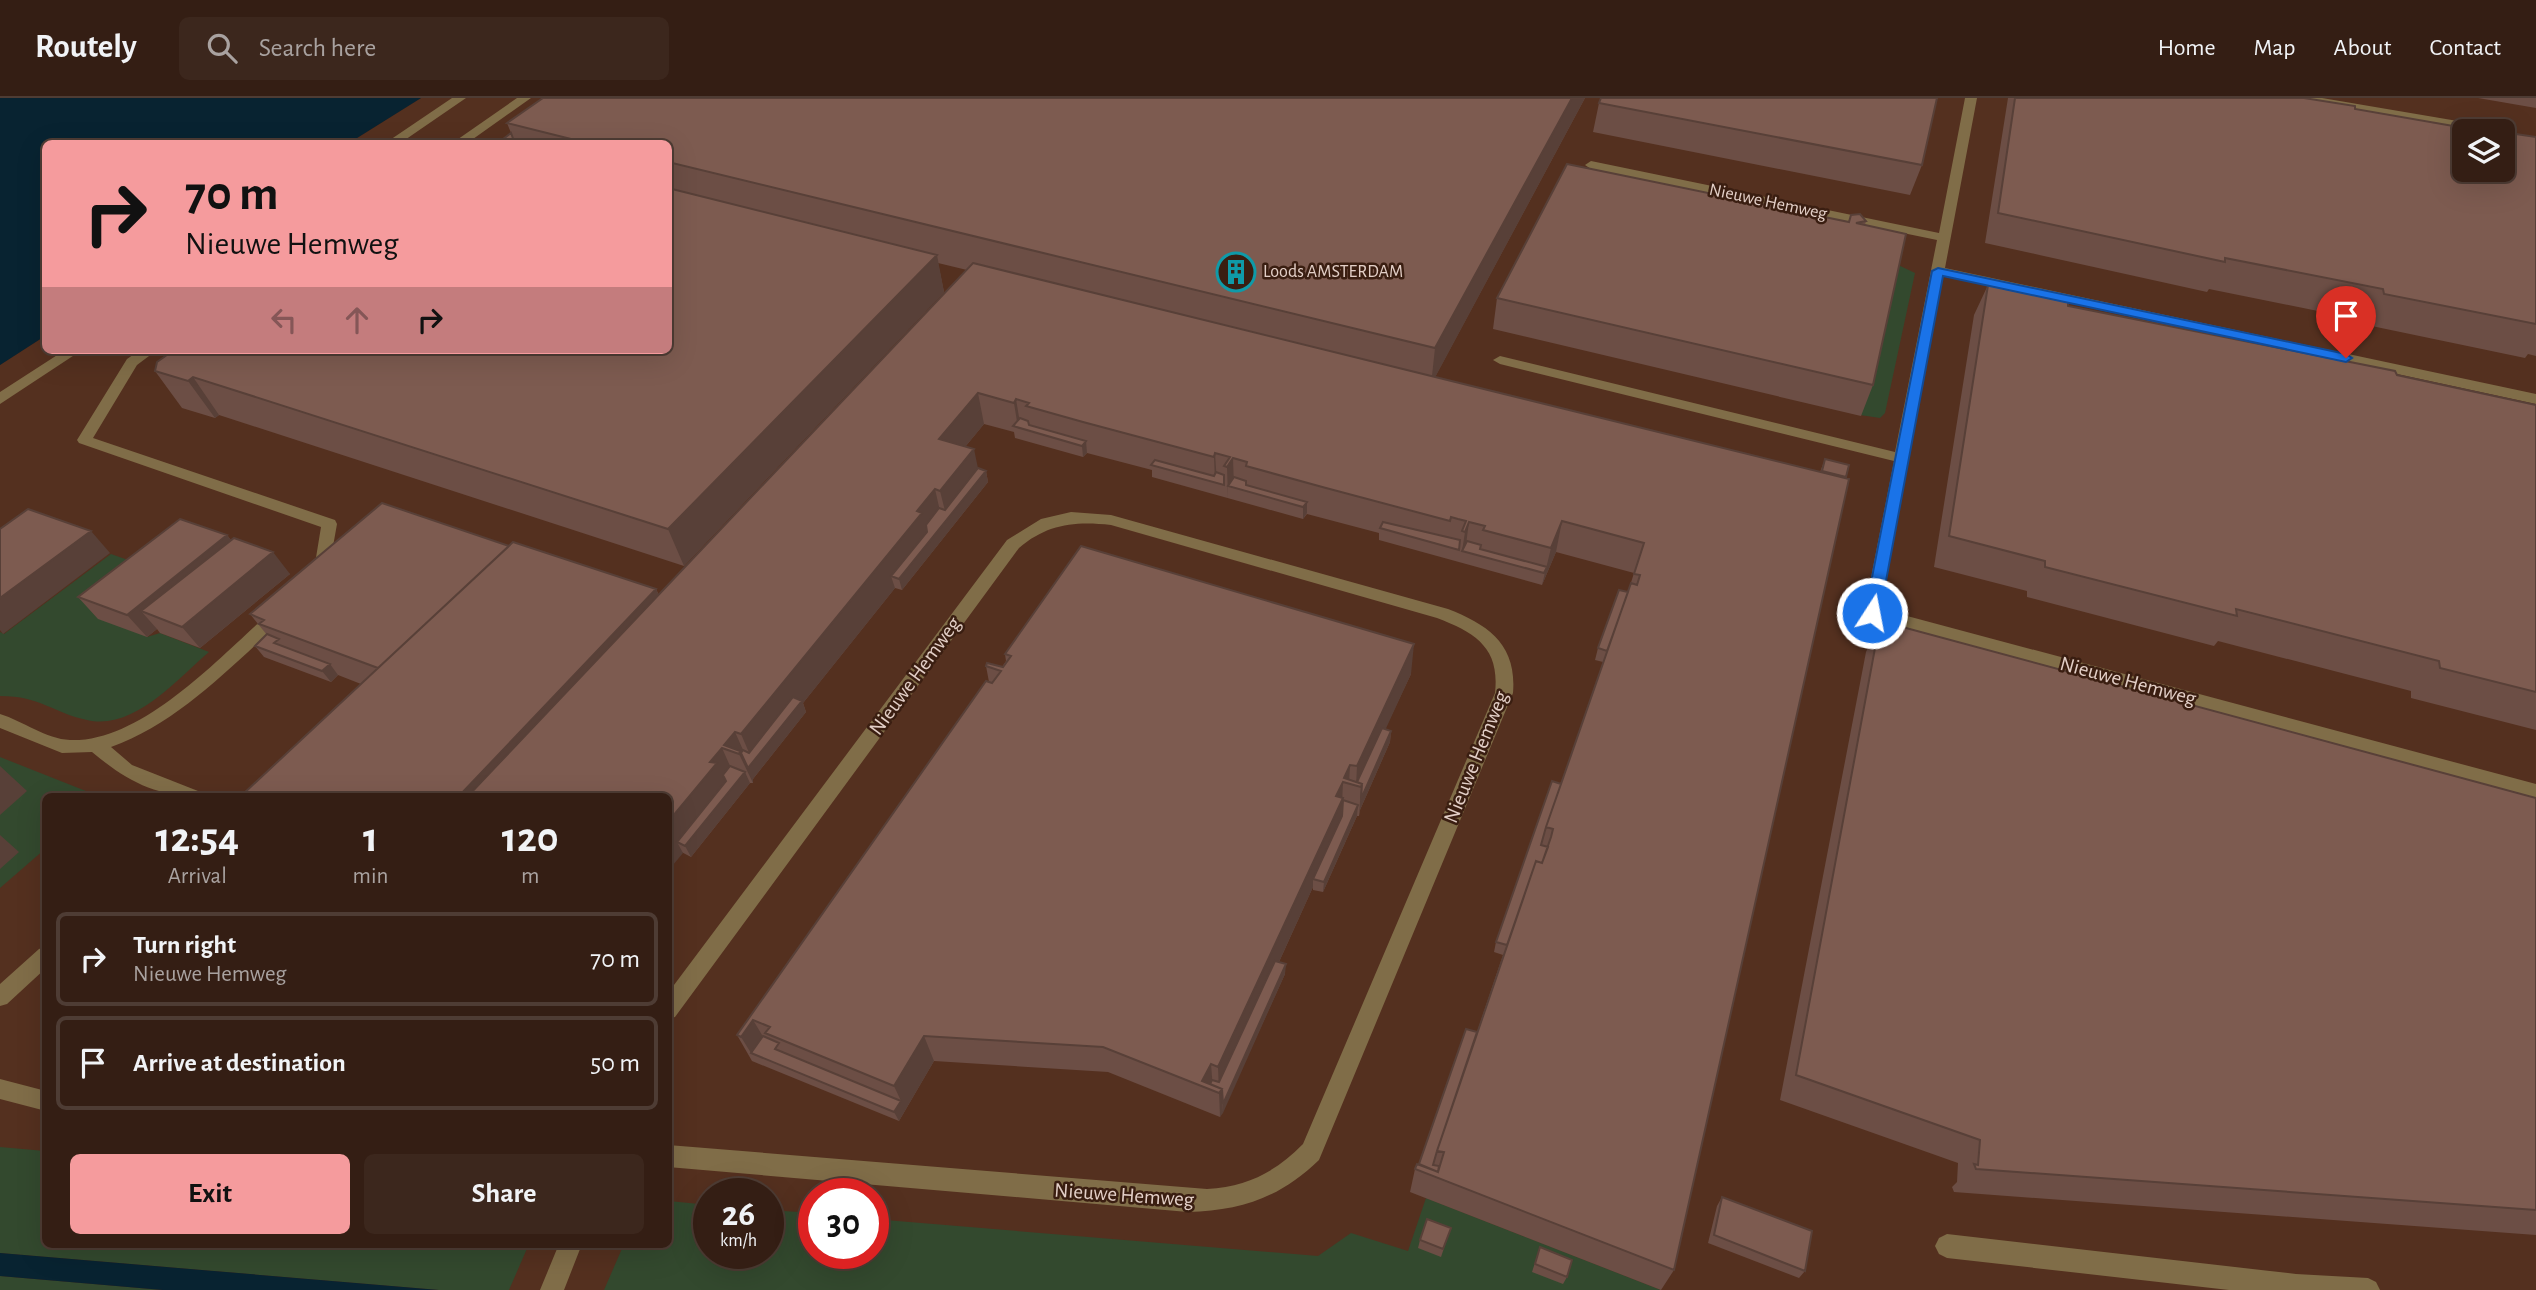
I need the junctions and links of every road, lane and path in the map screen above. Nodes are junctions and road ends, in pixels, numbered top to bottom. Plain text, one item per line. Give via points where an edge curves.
1 (460, 98) edge
2 (525, 98) edge
3 (1971, 98) edge
4 (2302, 98) edge
5 (2452, 124) edge
6 (396, 140) edge
7 (463, 140) edge
8 (1591, 165) dead end
9 (1945, 238) junction
10 (1938, 271) junction
11 (69, 354) edge
12 (144, 354) edge
13 (1500, 360) dead end
14 (0, 399) edge
15 (2536, 399) edge
16 (1901, 458) junction
17 (310, 586) edge
18 (290, 604) edge
19 (0, 722) edge
20 (97, 746) junction
21 (2536, 791) edge
22 (184, 793) edge
23 (42, 959) edge
24 (0, 997) edge
25 (672, 1005) edge
26 (0, 1089) edge
27 (42, 1100) edge
28 (672, 1156) edge
29 (1948, 1246) dead end
30 (569, 1248) edge
31 (552, 1290) edge
32 (2368, 1290) edge

1 - 6 street
2 - 7 street
3 - 9 street, Nieuwe Hemweg
4 - 5 street
8 - 9 street, Nieuwe Hemweg
9 - 10 street, Nieuwe Hemweg
10 - 15 street
10 - 16 street, Nieuwe Hemweg
11 - 14 street
12 - 17 street via 132,362 85,440 329,524 321,577
13 - 16 street
16 - 21 street, Nieuwe Hemweg via 1872,613
18 - 20 street via 141,730
19 - 20 street via 66,747
20 - 22 street via 126,770
23 - 24 street
25 - 28 street, Nieuwe Hemweg via 1013,544 1037,526 1072,516 1111,520 1442,613 1482,632 1504,661 1504,693 1311,1152 1270,1188 1222,1201 1188,1201
26 - 27 street
29 - 32 street via 2296,1286
30 - 31 street

